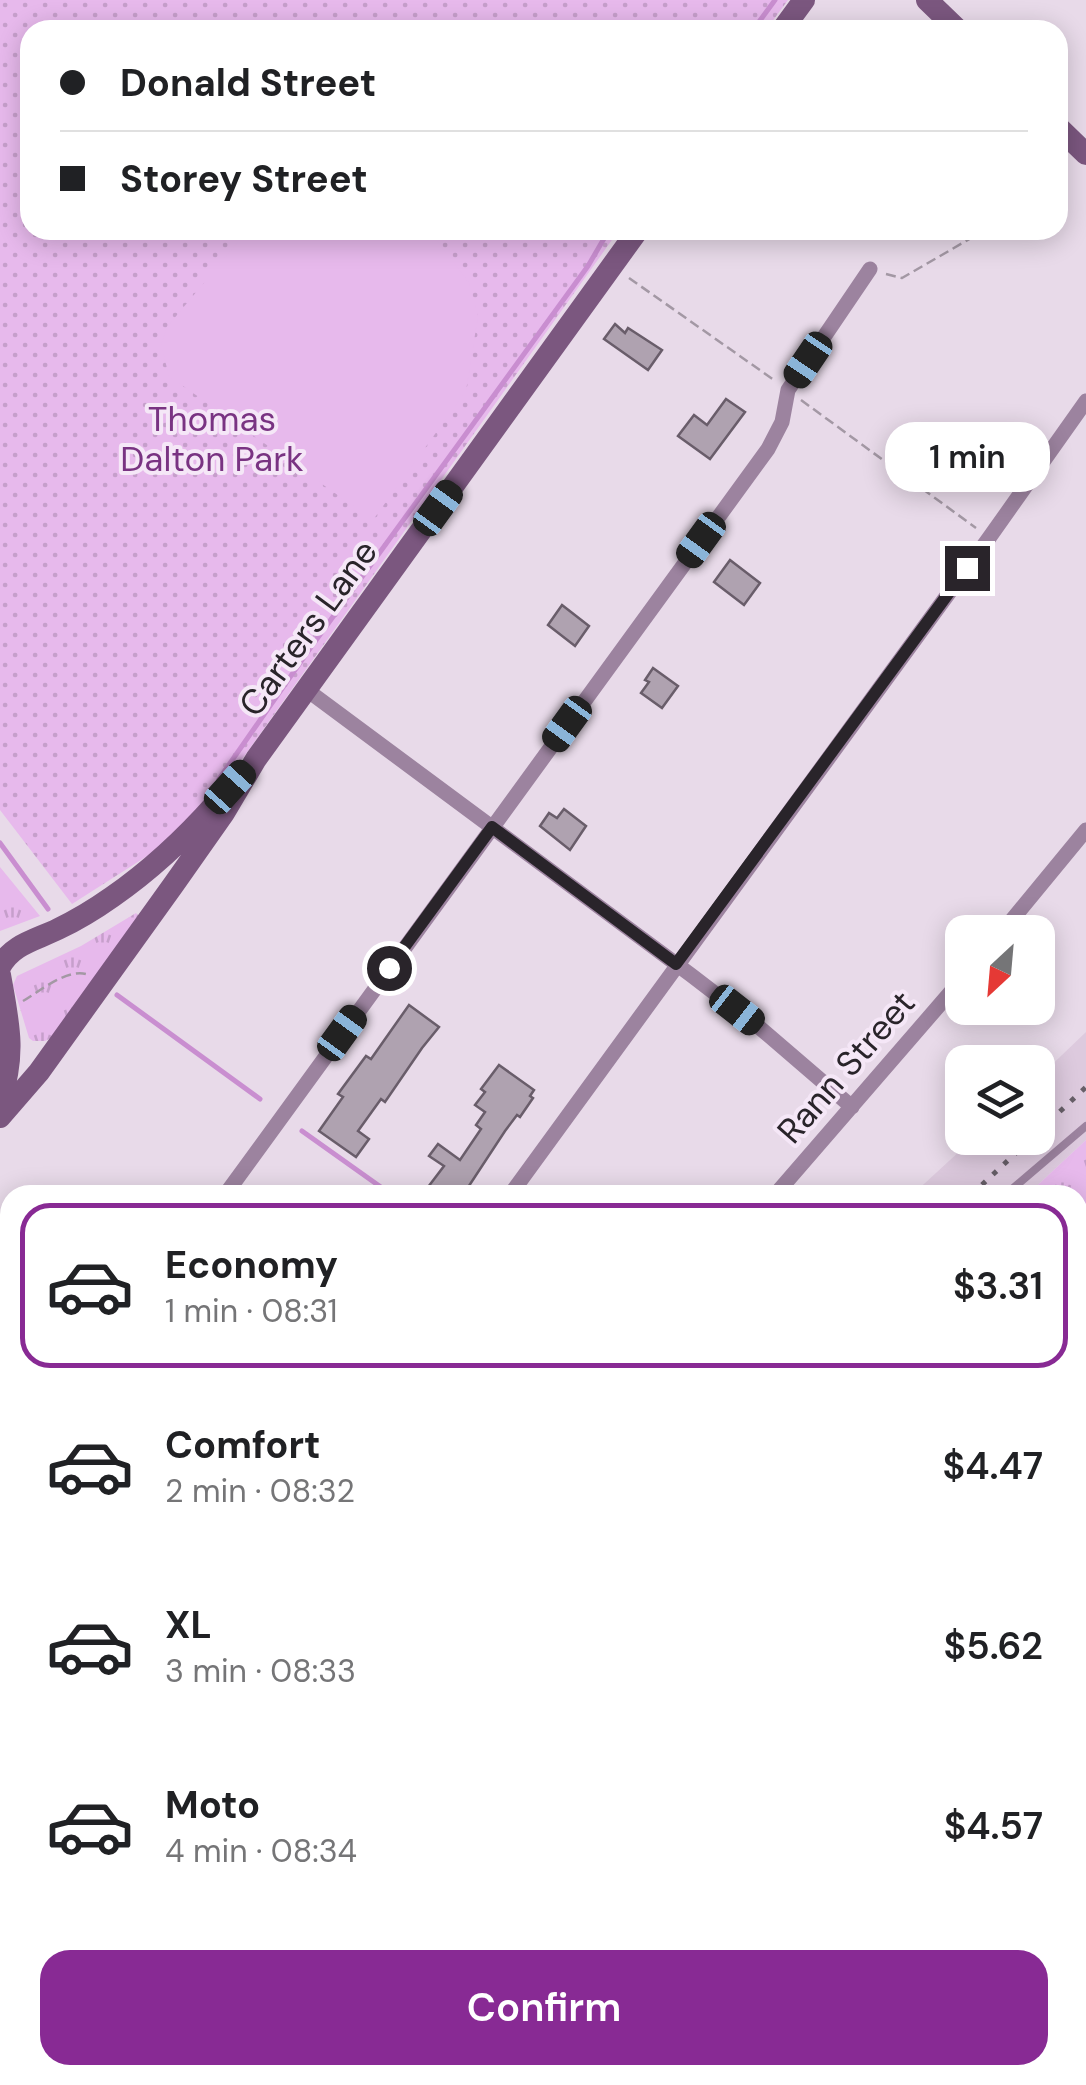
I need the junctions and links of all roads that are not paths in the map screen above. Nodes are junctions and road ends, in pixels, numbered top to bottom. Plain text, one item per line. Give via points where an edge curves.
1 (927, 0) edge
2 (948, 20) edge
3 (1068, 137) edge
4 (1086, 154) edge
5 (631, 240) edge
6 (870, 269) road end
7 (1086, 401) edge
8 (306, 690) junction
9 (256, 759) junction
10 (492, 827) junction
11 (214, 828) junction
12 (1086, 830) edge
13 (1016, 915) edge
14 (676, 964) junction
15 (0, 970) edge
16 (945, 999) edge
17 (11, 1037) junction
18 (57, 1047) junction
19 (0, 1102) edge
20 (852, 1107) junction
21 (0, 1117) edge
22 (1086, 1126) edge
23 (232, 1185) edge
24 (517, 1185) edge
25 (784, 1185) edge
26 (1017, 1185) edge

1 - 2 main road
3 - 4 main road
5 - 8 main road, Carters Lane
6 - 10 street via 788,390 768,449
7 - 14 street
8 - 9 main road, Carters Lane
8 - 10 street
9 - 11 main road, Carters Lane
9 - 15 main road via 153,865 94,909 15,948
10 - 14 street
10 - 23 street
11 - 15 main road, Carters Lane via 136,896 80,933
11 - 18 main road, Carters Lane
12 - 13 street
14 - 20 street
14 - 24 street
15 - 17 main road
16 - 20 street, Rann Street
17 - 18 main road via 33,1052
17 - 19 main road
18 - 21 main road, Carters Lane
20 - 25 street, Rann Street
22 - 26 lane

